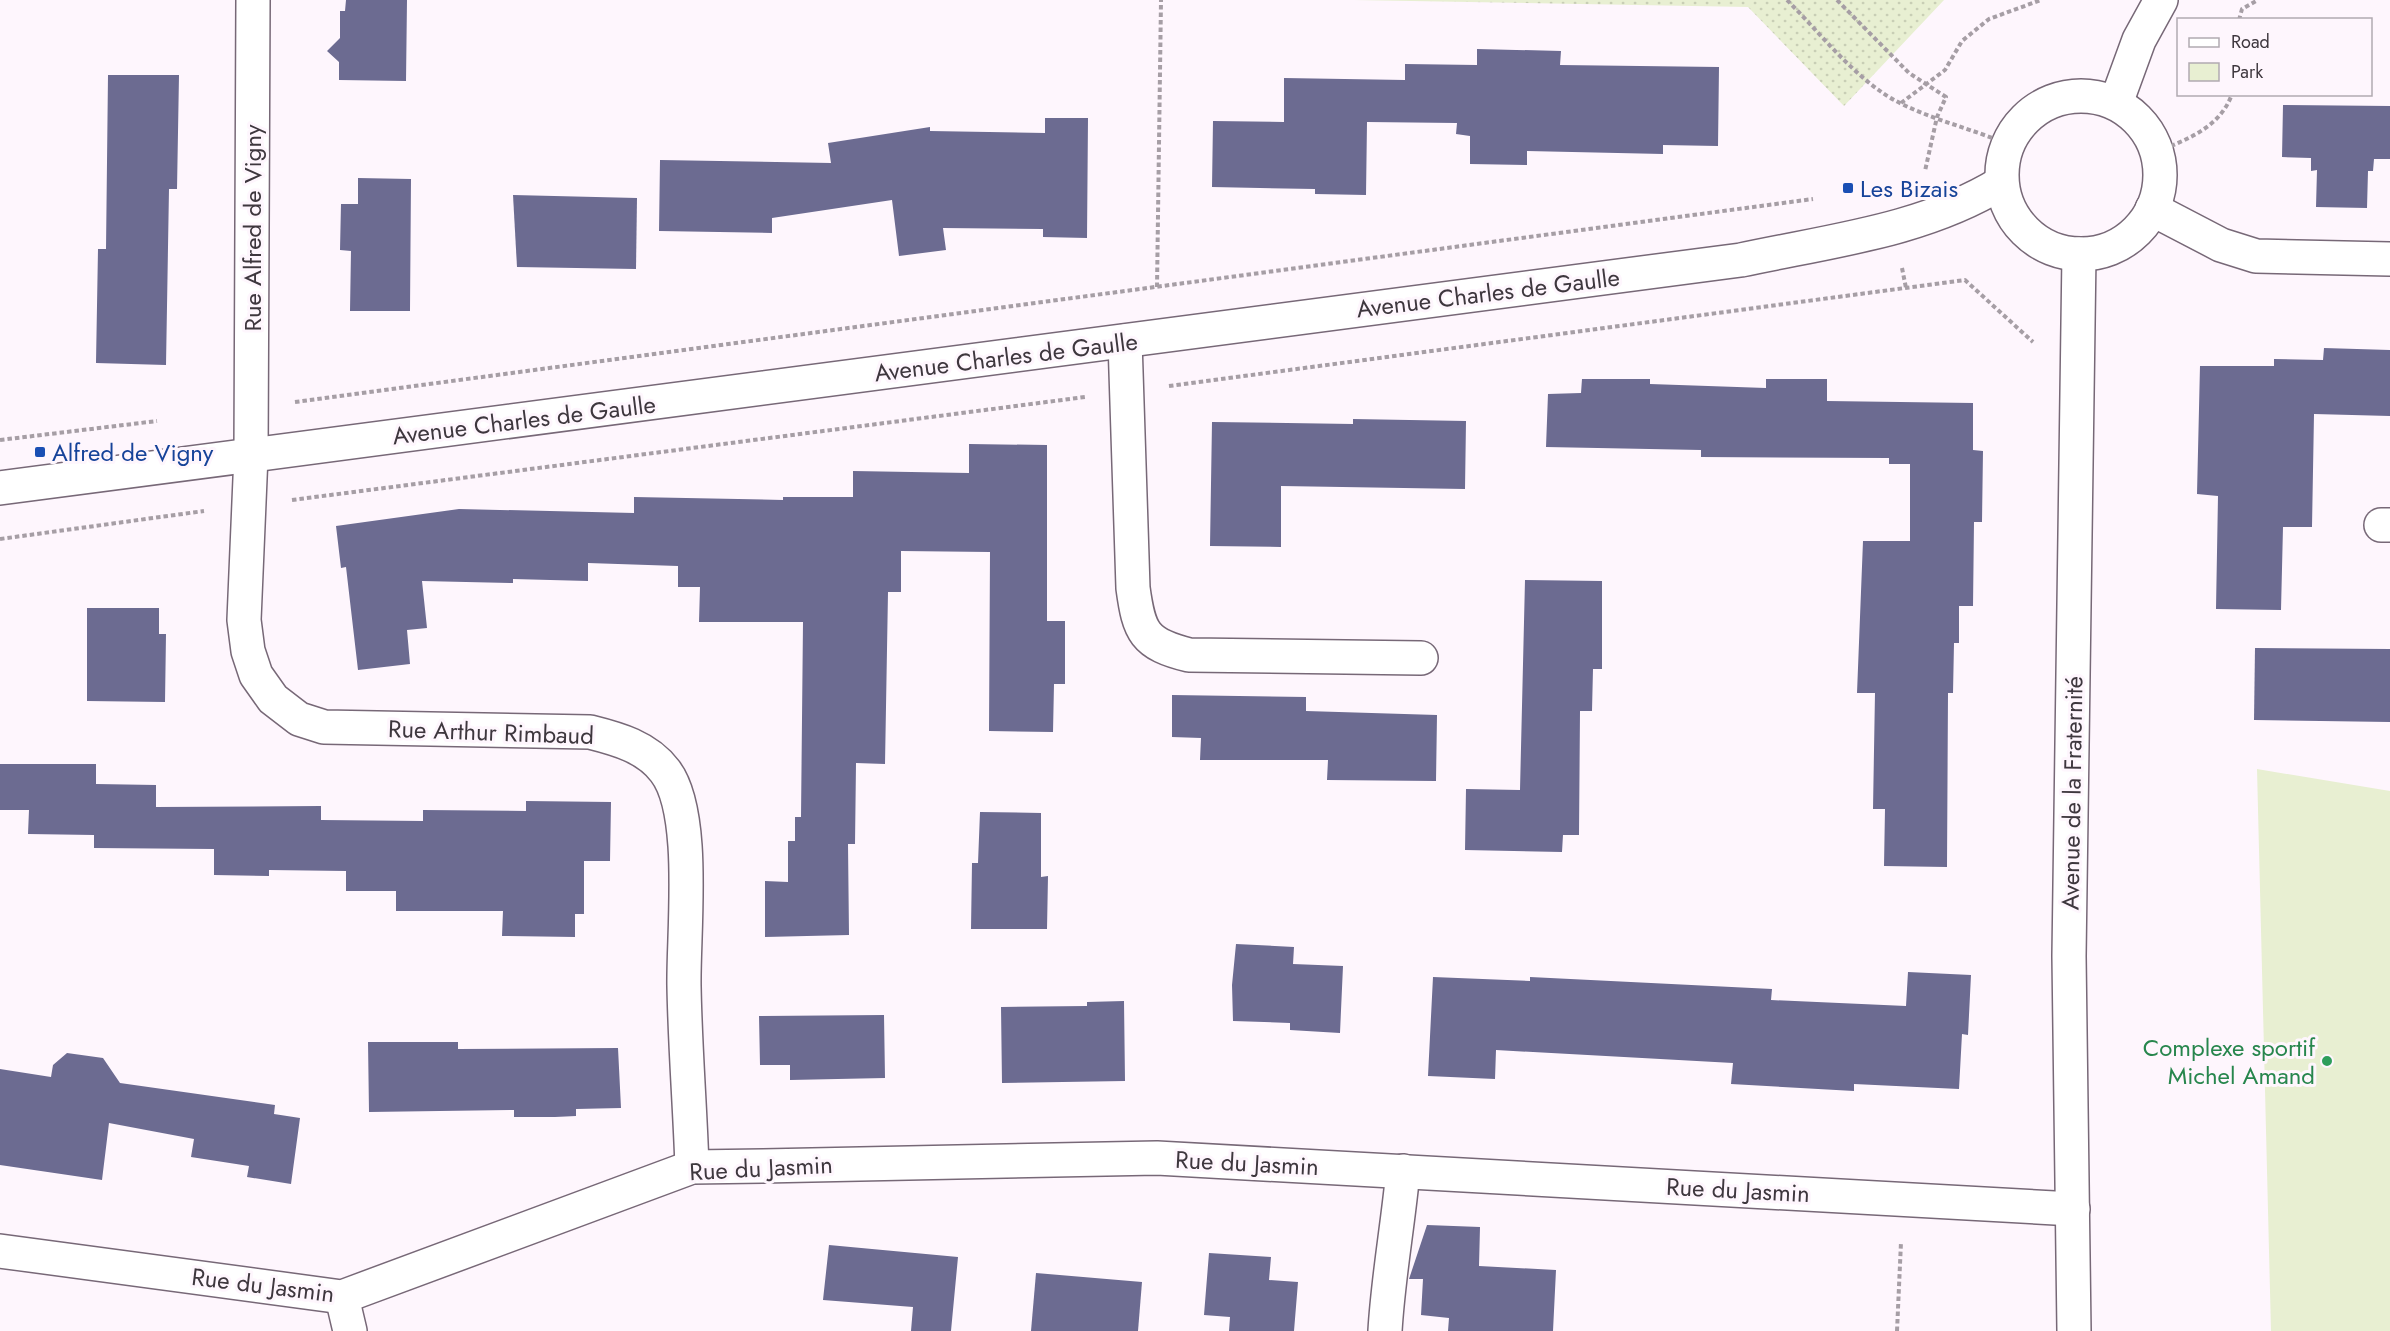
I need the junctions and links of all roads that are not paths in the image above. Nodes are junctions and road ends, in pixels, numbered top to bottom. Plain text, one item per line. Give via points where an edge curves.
1 (253, 0) edge
2 (2161, 0) edge
3 (2116, 103) junction
4 (2001, 183) junction
5 (2152, 209) junction
6 (2079, 254) junction
7 (2390, 259) edge
8 (1125, 341) junction
9 (251, 455) junction
10 (0, 488) edge
11 (1421, 658) dead end
12 (692, 1167) junction
13 (1403, 1171) junction
14 (2073, 1209) junction
15 (0, 1251) edge
16 (342, 1297) junction
17 (350, 1331) edge
18 (1385, 1331) edge
19 (2074, 1331) edge

1 - 9 street, Rue Alfred de Vigny
2 - 3 street via 2139,40
3 - 4 street via 2081,95 2059,98 2033,113 2007,143
3 - 5 street via 2132,113 2157,152 2160,180
4 - 6 street via 2009,211 2021,228 2047,247
4 - 8 street, Avenue Charles de Gaulle via 1966,204 1914,222 1741,260
5 - 6 street via 2130,237 2113,247
5 - 7 street via 2222,245 2256,256
6 - 14 street, Avenue de la Fraternité via 2069,956
8 - 9 street, Avenue Charles de Gaulle
8 - 11 street via 1132,588 1145,636 1163,649 1189,655
9 - 10 street, Avenue Charles de Gaulle
9 - 12 street, Rue Arthur Rimbaud via 244,620 248,651 256,675 273,699 299,719 324,727 590,732 624,741 666,771 680,807 685,847 684,986
12 - 13 street, Rue du Jasmin via 1157,1158
12 - 16 street, Rue du Jasmin
13 - 14 street, Rue du Jasmin
13 - 18 street
14 - 19 street, Avenue de la Fraternité
15 - 16 street, Rue du Jasmin
16 - 17 street

